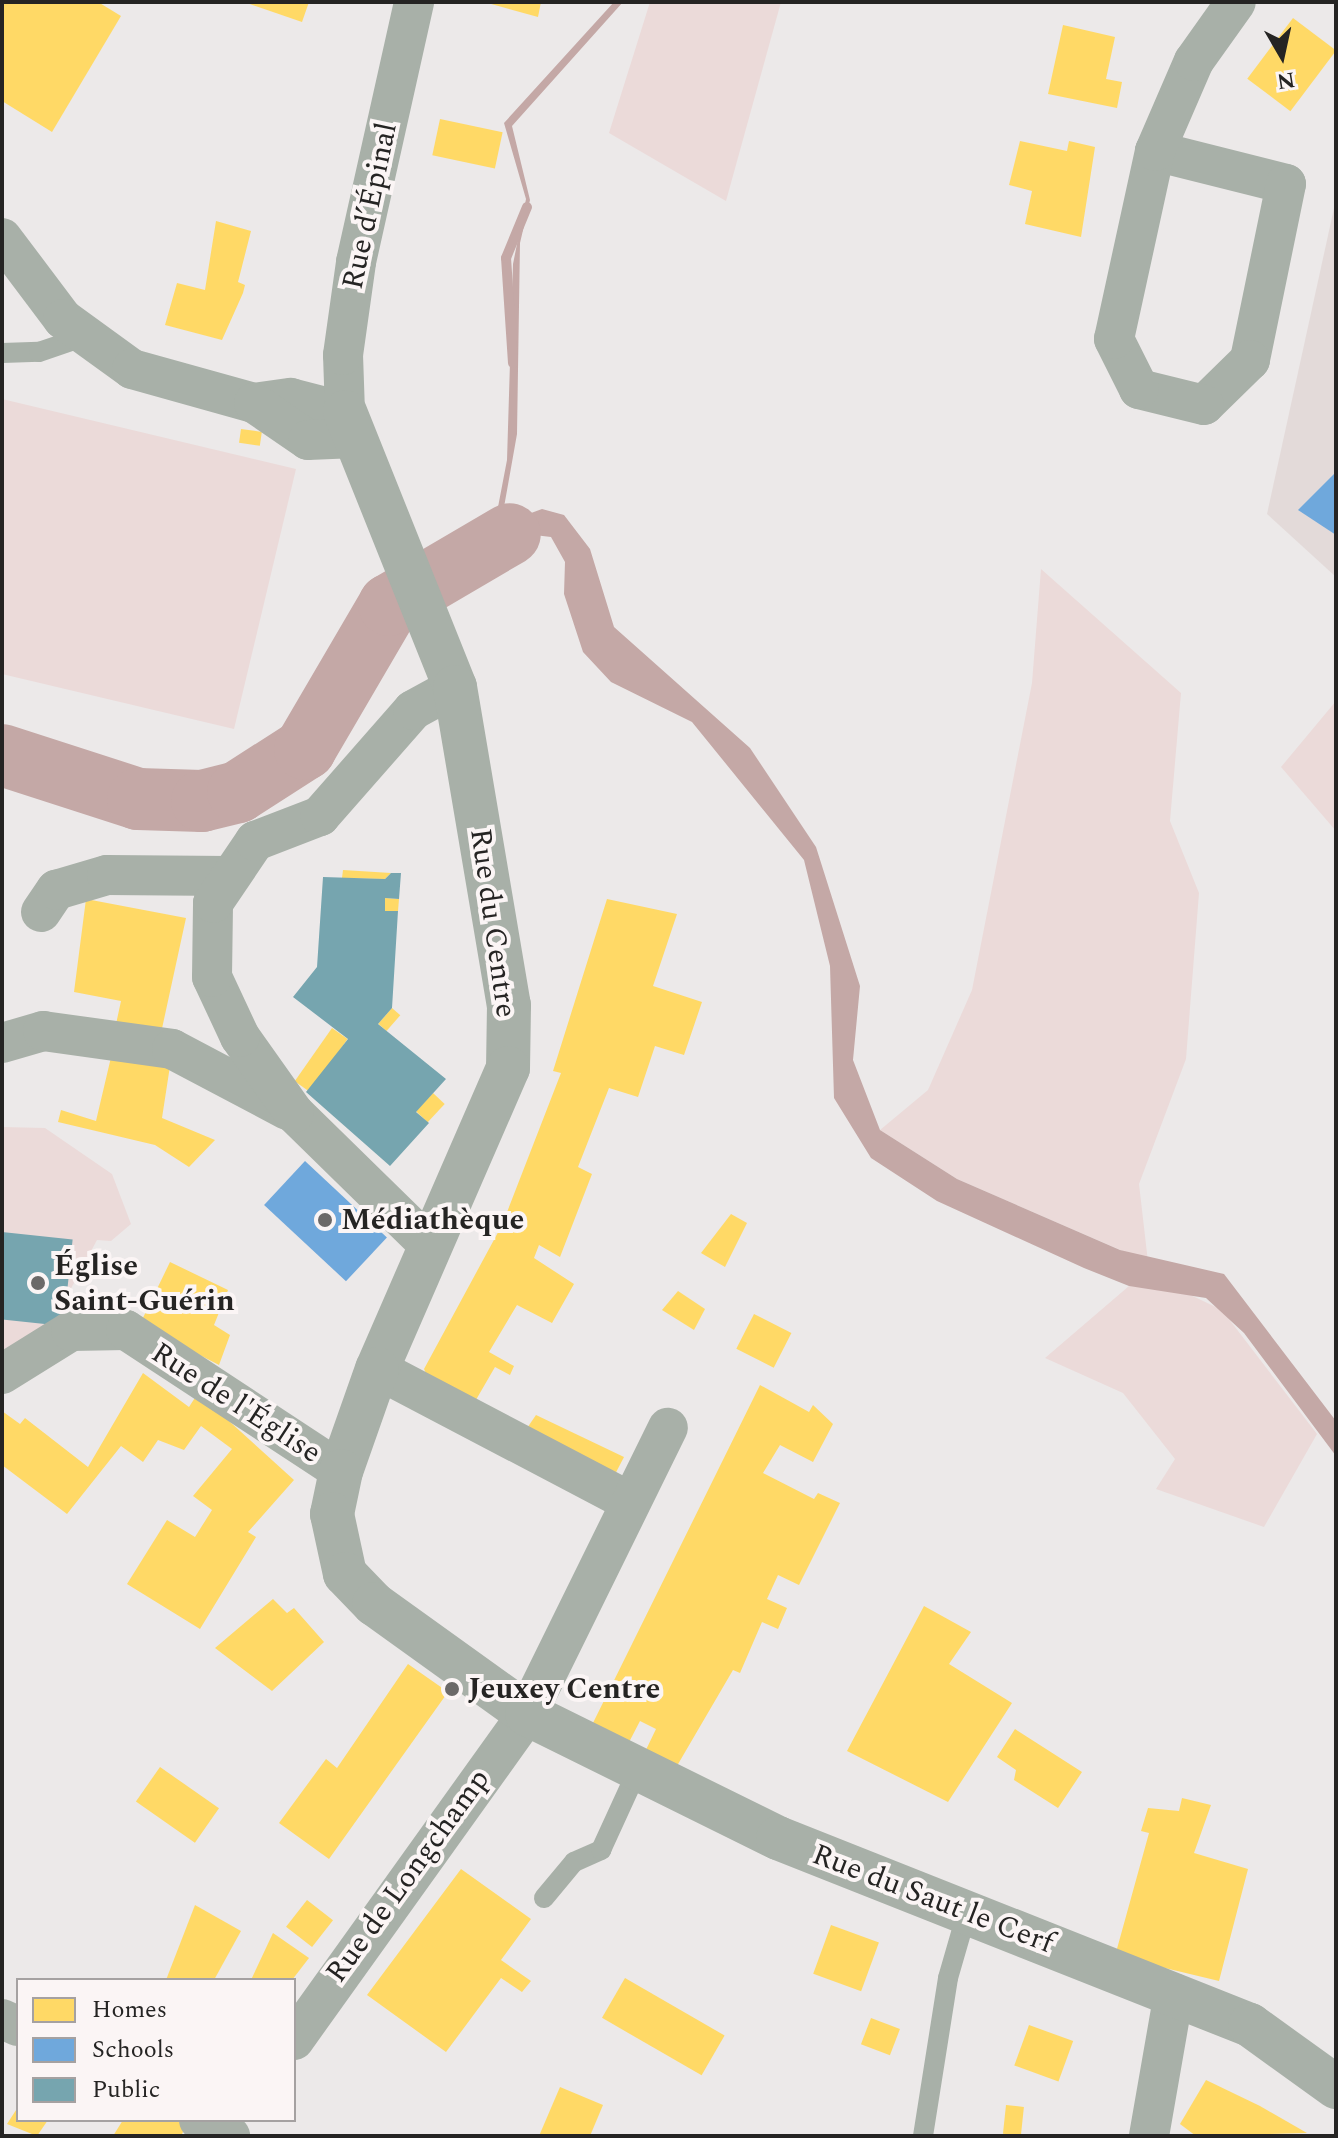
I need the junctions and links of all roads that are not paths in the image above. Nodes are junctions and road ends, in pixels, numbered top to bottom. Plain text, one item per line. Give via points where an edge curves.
1 (414, 2) edge
2 (1236, 2) edge
3 (1155, 151) junction
4 (2, 238) edge
5 (86, 336) junction
6 (2, 353) edge
7 (350, 425) junction
8 (455, 687) junction
9 (228, 876) junction
10 (41, 912) dead end
11 (2, 1023) edge
12 (43, 1031) junction
13 (2, 1043) edge
14 (294, 1113) junction
15 (431, 1247) junction
16 (377, 1369) junction
17 (2, 1374) edge
18 (668, 1428) dead end
19 (341, 1471) junction
20 (628, 1501) junction
21 (527, 1714) junction
22 (638, 1769) junction
23 (544, 1898) dead end
24 (967, 1912) junction
25 (1174, 1993) junction
26 (296, 2037) edge
27 (1336, 2087) edge
28 (203, 2122) edge
29 (230, 2136) edge
30 (923, 2136) edge
31 (1149, 2136) edge

1 - 7 street, Rue d’Épinal via 356,262 343,355
2 - 3 street via 1194,61
3 - 3 street via 1114,339 1139,389 1204,405 1250,360 1286,184
4 - 5 street via 63,319
5 - 6 lane via 39,352
5 - 7 street via 132,369 254,403 308,440
7 - 8 street, Rue du Centre
8 - 9 street via 413,710 320,816 255,841
8 - 15 street, Rue du Centre via 499,924 508,1068
9 - 10 street via 107,875 56,890
9 - 14 street via 213,903 212,977 240,1037
11 - 12 street
12 - 13 street
12 - 14 street via 172,1049
14 - 15 street
15 - 16 street, Rue du Centre
16 - 19 street, Rue du Centre
16 - 20 street
17 - 19 street, Rue de l'Église via 71,1331 126,1330
18 - 20 street, Rue de Longchamp
19 - 21 street, Rue du Centre via 332,1514 345,1574 374,1604
20 - 21 street, Rue de Longchamp
21 - 22 street, Rue du Saut le Cerf
21 - 26 street, Rue de Longchamp
22 - 23 lane via 601,1850 574,1862
22 - 24 street, Rue du Saut le Cerf via 778,1838
24 - 25 street, Rue du Saut le Cerf
24 - 30 lane via 948,1978
25 - 27 street, Rue du Saut le Cerf via 1250,2025
25 - 31 street
28 - 29 street

